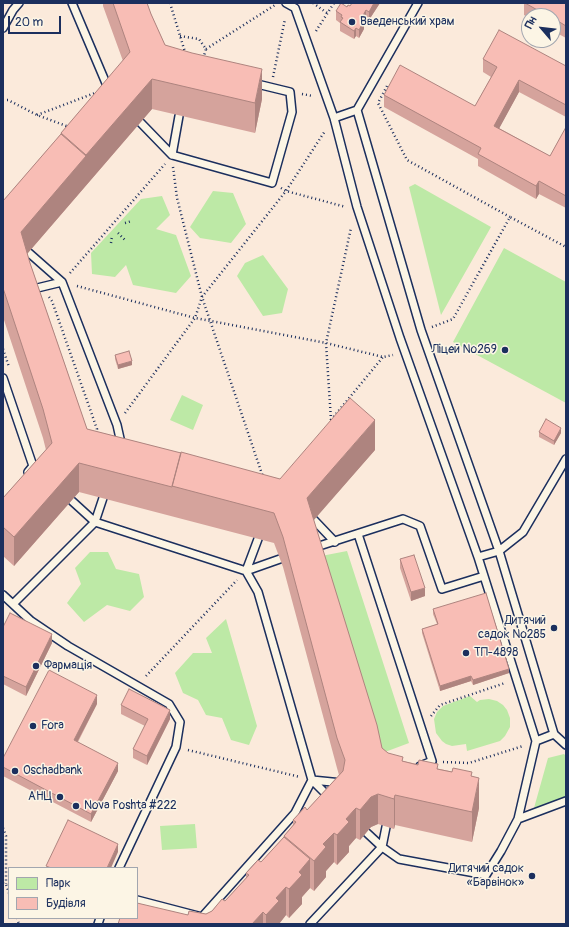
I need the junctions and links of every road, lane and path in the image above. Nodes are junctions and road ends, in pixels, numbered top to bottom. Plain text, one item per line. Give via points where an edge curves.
1 (19, 3) edge
2 (72, 3) edge
3 (170, 3) edge
4 (278, 3) edge
5 (313, 3) edge
6 (334, 3) edge
7 (418, 3) edge
8 (291, 5) edge
9 (328, 13) junction
10 (3, 28) edge
11 (180, 36) junction
12 (307, 45) junction
13 (206, 49) junction
14 (186, 59) edge
15 (202, 62) edge
16 (242, 80) edge
17 (389, 82) edge
18 (271, 87) junction
19 (109, 90) joint
20 (290, 92) junction
21 (327, 98) junction
22 (3, 100) edge
23 (357, 110) junction
24 (37, 114) junction
25 (179, 116) dead end
26 (334, 118) junction
27 (140, 122) edge
28 (71, 129) edge
29 (172, 155) junction
30 (272, 183) junction
31 (286, 191) junction
32 (356, 208) junction
33 (510, 217) junction
34 (132, 221) dead end
35 (125, 223) dead end
36 (118, 233) dead end
37 (112, 236) dead end
38 (125, 240) dead end
39 (111, 243) dead end
40 (566, 247) edge
41 (28, 252) edge
42 (62, 282) junction
43 (29, 290) edge
44 (46, 294) dead end
45 (202, 297) junction
46 (195, 318) junction
47 (210, 321) junction
48 (421, 330) junction
49 (326, 343) junction
50 (3, 378) edge
51 (117, 425) junction
52 (94, 437) edge
53 (121, 446) edge
54 (566, 459) edge
55 (23, 477) edge
56 (264, 480) edge
57 (103, 498) edge
58 (72, 501) edge
59 (314, 520) edge
60 (95, 522) junction
61 (358, 534) junction
62 (258, 539) edge
63 (334, 542) junction
64 (313, 548) edge
65 (499, 551) junction
66 (478, 557) junction
67 (280, 559) edge
68 (246, 571) junction
69 (484, 576) junction
70 (3, 595) edge
71 (14, 603) junction
72 (517, 679) junction
73 (137, 686) junction
74 (422, 732) junction
75 (554, 734) junction
76 (536, 741) junction
77 (566, 746) edge
78 (176, 747) junction
79 (431, 762) junction
80 (413, 768) edge
81 (312, 780) junction
82 (342, 783) edge
83 (566, 801) edge
84 (338, 806) edge
85 (518, 818) junction
86 (386, 827) dead end
87 (3, 828) edge
88 (367, 833) edge
89 (382, 847) junction
90 (119, 867) edge
91 (5, 884) edge
92 (138, 900) edge
93 (201, 921) edge
94 (207, 924) edge
95 (310, 924) edge

1 - 10 lane
2 - 19 lane
3 - 11 path
4 - 13 path
5 - 9 path
6 - 9 path
7 - 23 lane
8 - 12 lane
8 - 18 path
9 - 12 path
11 - 13 path via 199,38
11 - 14 path
12 - 21 lane
13 - 15 path
16 - 18 lane
17 - 33 path via 378,103 407,160
18 - 20 lane
19 - 24 path
20 - 21 path
20 - 30 lane via 292,112
21 - 26 lane
22 - 24 path
23 - 26 lane
23 - 48 lane
24 - 28 path
25 - 29 lane
26 - 31 path
26 - 32 lane
27 - 29 lane
29 - 30 lane
29 - 42 path
29 - 45 path via 177,198
30 - 31 path
31 - 32 path
31 - 45 path
32 - 49 path
32 - 66 lane
33 - 40 path
33 - 48 path via 453,319
34 - 35 path
36 - 38 path
37 - 39 path
41 - 42 lane
42 - 43 lane
42 - 46 path
42 - 51 lane
44 - 52 path via 52,301 97,429
45 - 46 path
45 - 47 path
46 - 47 path
46 - 51 path
47 - 49 path
47 - 56 path
48 - 65 lane
49 - 49 path via 382,357 331,420 328,374
50 - 55 lane via 37,467
51 - 53 lane
54 - 65 lane via 523,532
57 - 60 lane
58 - 60 lane
59 - 63 lane
60 - 68 lane
60 - 71 lane
61 - 63 lane
61 - 69 lane via 403,519 420,526 442,589
61 - 74 lane
62 - 68 lane
63 - 64 lane
65 - 66 lane
65 - 75 lane
66 - 69 lane
67 - 68 lane
68 - 73 path
68 - 81 lane via 258,592
69 - 72 lane
70 - 71 lane
71 - 73 lane via 31,621
72 - 74 path via 440,705
72 - 76 lane
73 - 78 lane via 169,704 180,722
74 - 79 lane
75 - 76 lane
75 - 77 lane
76 - 79 path via 469,763
76 - 85 lane
78 - 81 path
78 - 90 lane
79 - 80 lane
81 - 82 lane
81 - 84 lane
81 - 93 lane via 295,813
83 - 85 lane
85 - 89 lane via 486,876 399,859
86 - 89 lane
87 - 91 path via 6,836
88 - 89 lane
89 - 95 lane
92 - 93 lane
93 - 94 lane

